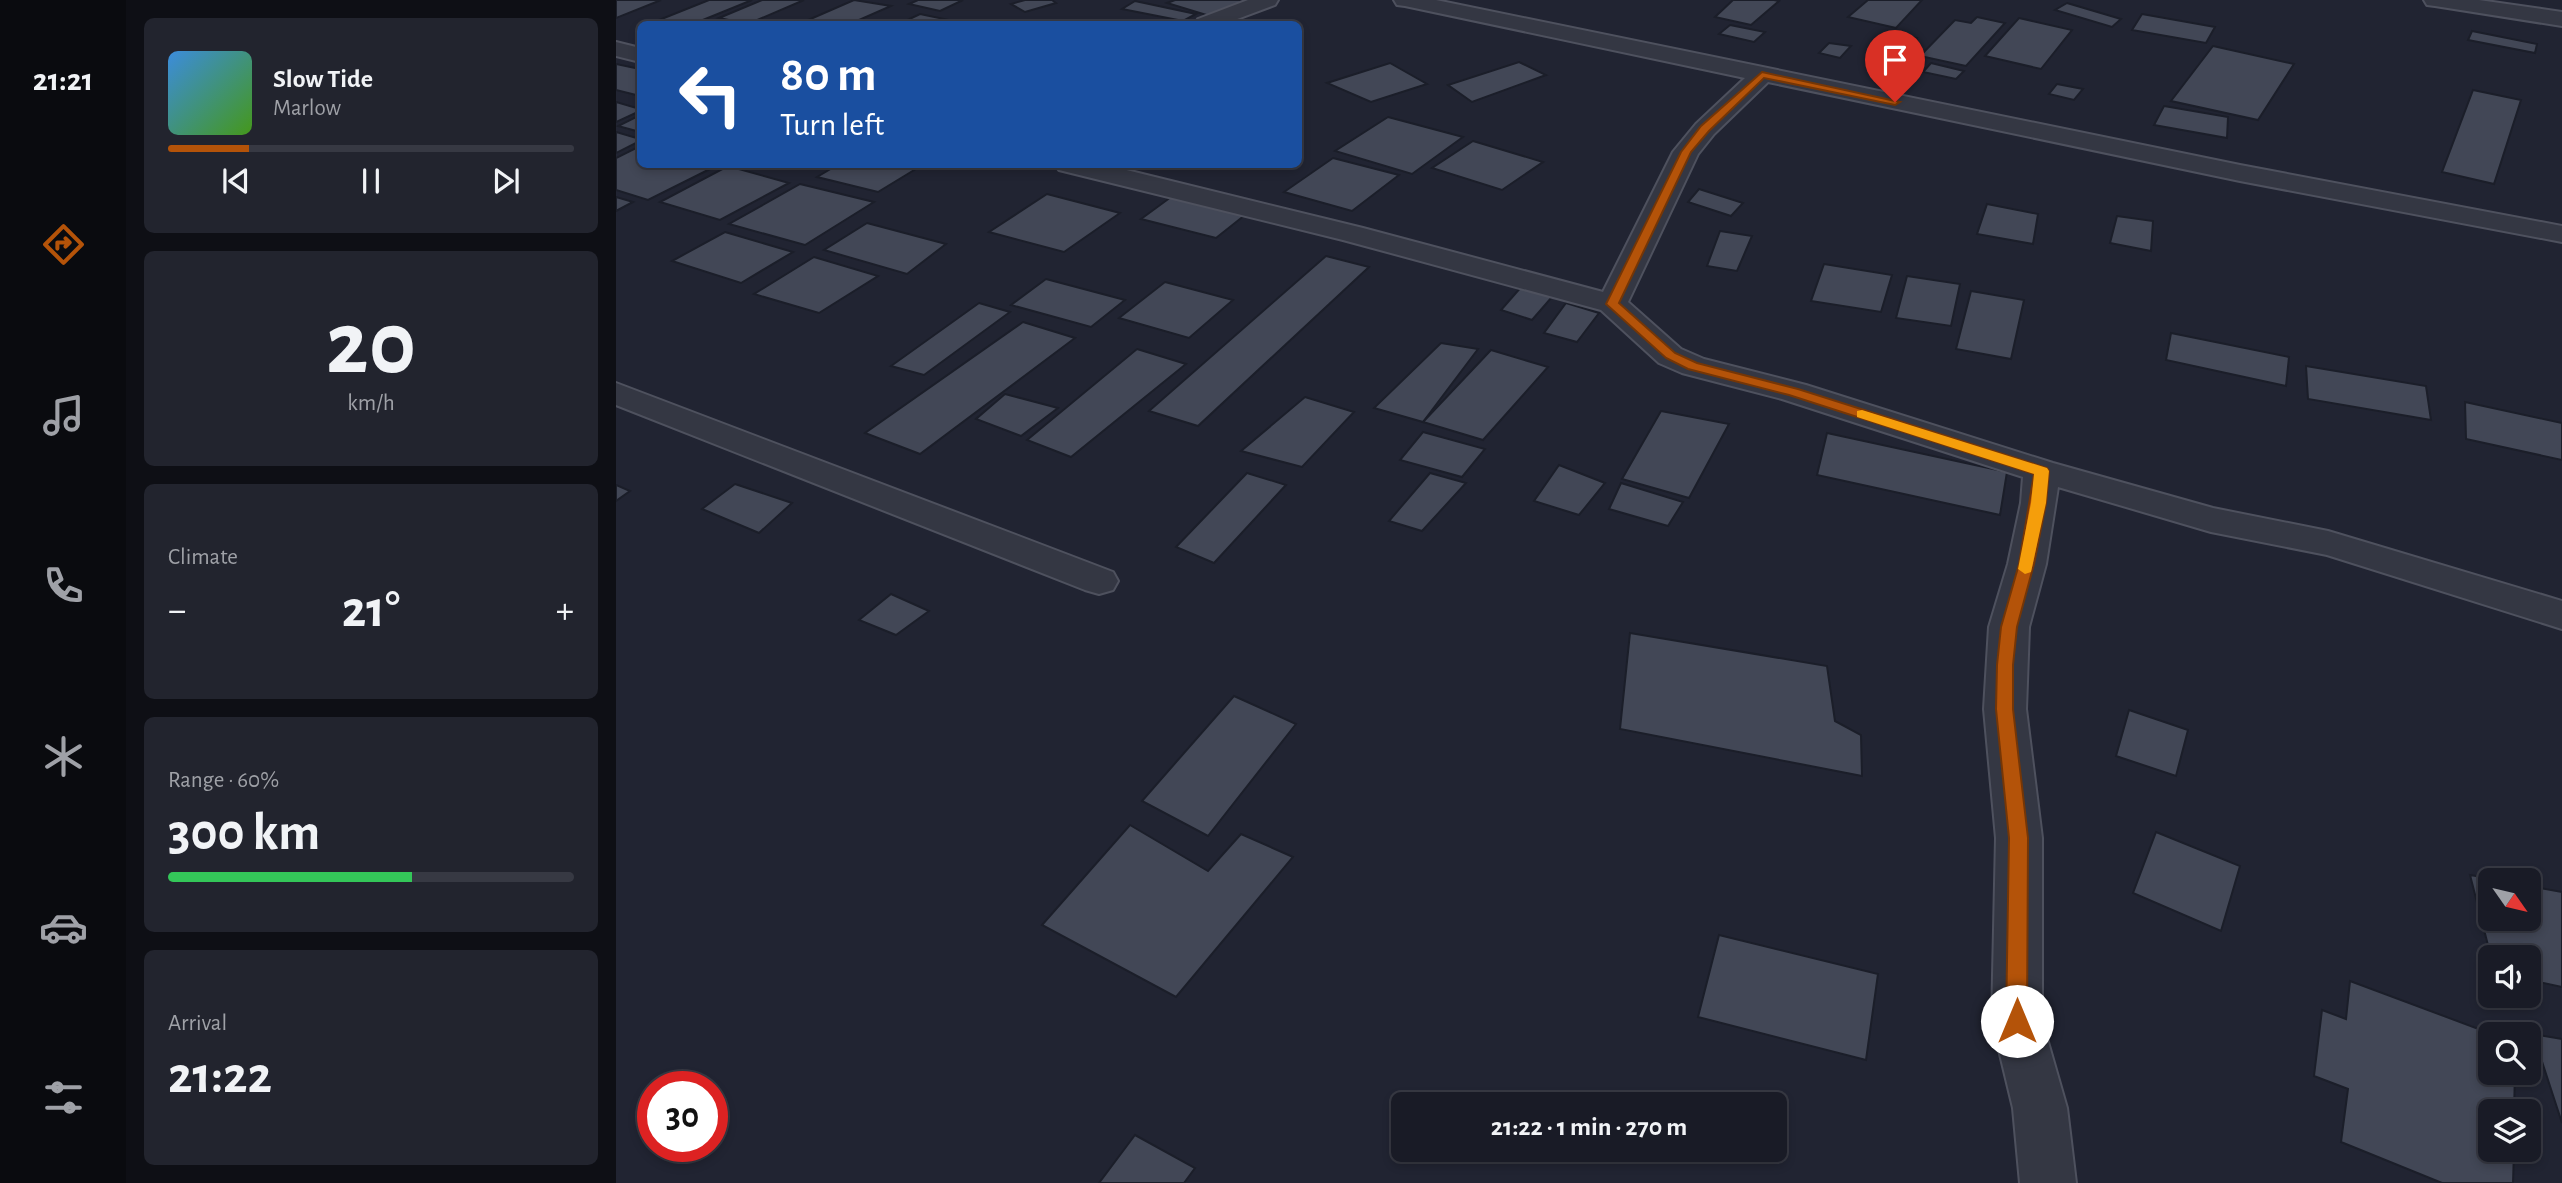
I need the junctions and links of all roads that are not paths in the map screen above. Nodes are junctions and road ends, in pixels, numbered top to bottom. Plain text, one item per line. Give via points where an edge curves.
1 (1267, 0) edge
2 (1407, 0) edge
3 (2435, 0) edge
4 (2562, 19) edge
5 (1214, 21) edge
6 (616, 49) edge
7 (637, 54) edge
8 (1762, 75) junction
9 (1085, 168) edge
10 (2562, 234) edge
11 (1612, 304) junction
12 (616, 393) edge
13 (2041, 471) junction
14 (1099, 581) dead end
15 (2562, 615) edge
16 (2048, 1183) edge

1 - 5 street
2 - 8 street
3 - 4 street
6 - 7 street
8 - 10 street
8 - 11 street via 1686,152
9 - 11 street via 1353,233
11 - 13 street via 1670,356 1693,366 1794,392
12 - 14 street
13 - 15 street via 2211,520 2368,554
13 - 16 street via 2027,564 2009,627 2005,709 2019,838 2017,1021 2040,1108

